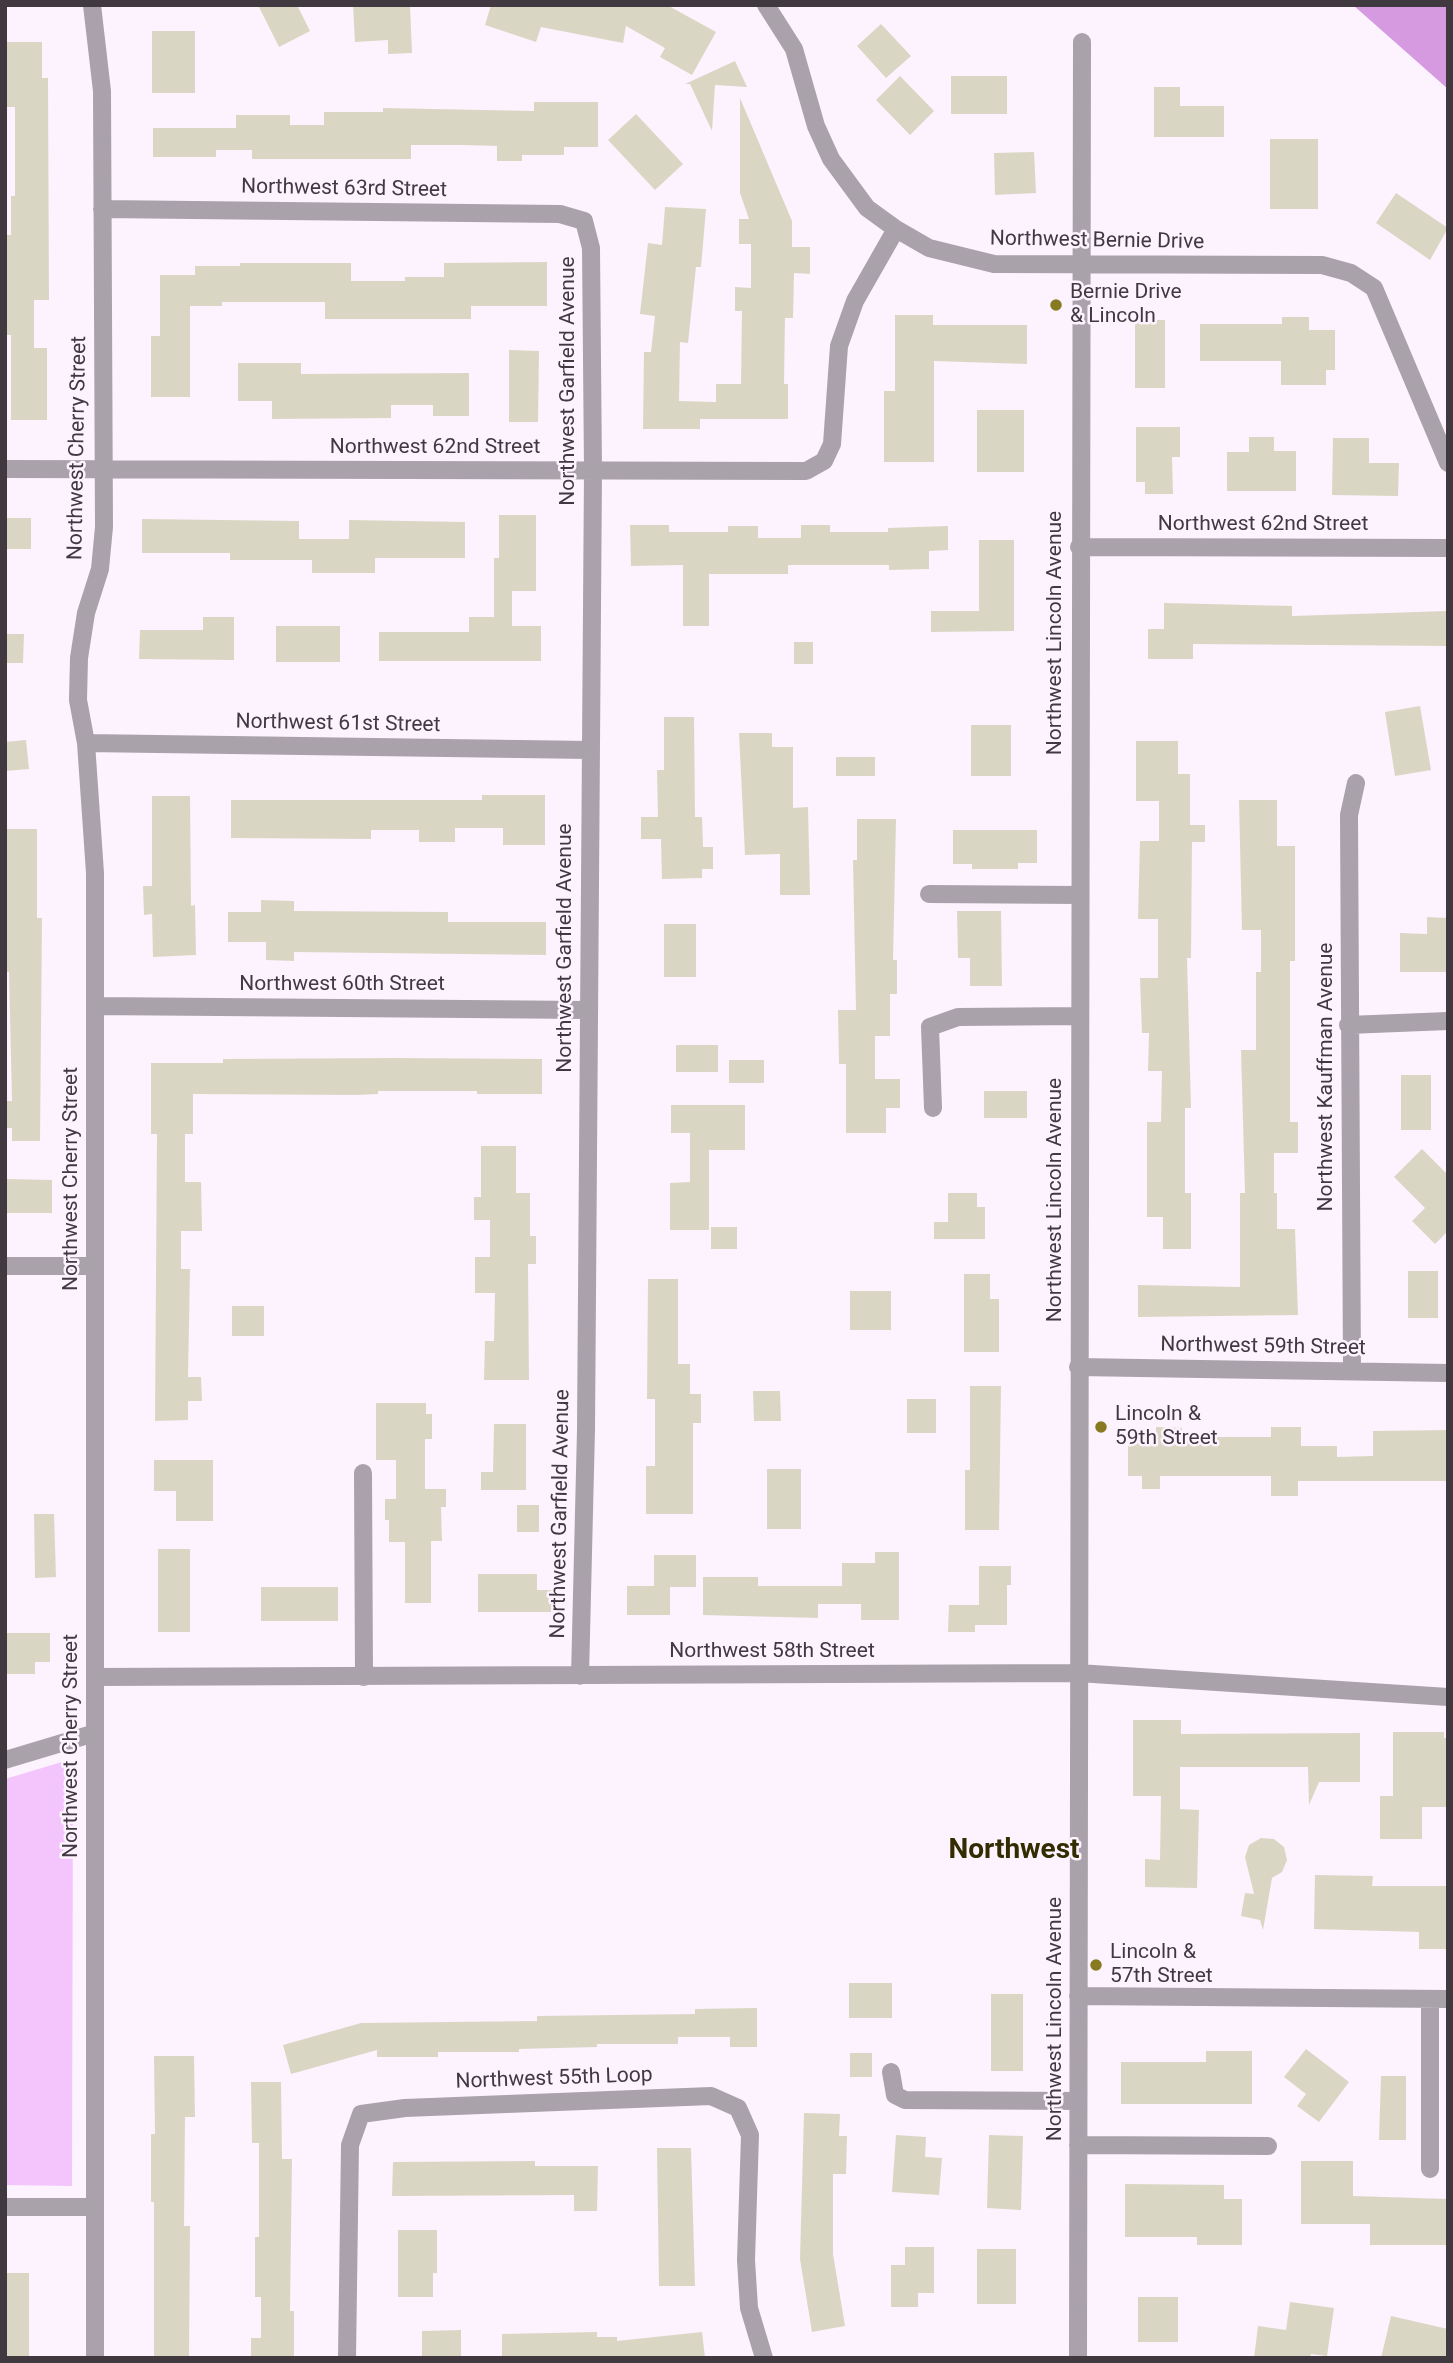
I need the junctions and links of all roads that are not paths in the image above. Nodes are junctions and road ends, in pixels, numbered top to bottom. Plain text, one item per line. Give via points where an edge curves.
1 (92, 5) edge
2 (765, 5) edge
3 (1082, 42) dead end
4 (102, 209) junction
5 (584, 220) joint
6 (895, 229) junction
7 (1080, 266) junction
8 (1448, 463) edge
9 (5, 469) edge
10 (103, 470) junction
11 (593, 471) junction
12 (1079, 547) junction
13 (1448, 548) edge
14 (86, 743) junction
15 (590, 750) junction
16 (1356, 783) dead end
17 (929, 894) dead end
18 (1080, 895) junction
19 (95, 1006) junction
20 (589, 1010) junction
21 (1079, 1016) junction
22 (1448, 1021) edge
23 (1348, 1025) junction
24 (933, 1108) dead end
25 (5, 1266) edge
26 (94, 1266) junction
27 (1079, 1367) junction
28 (1352, 1371) junction
29 (1448, 1373) edge
30 (363, 1473) dead end
31 (1079, 1673) junction
32 (580, 1676) junction
33 (95, 1677) junction
34 (364, 1677) junction
35 (1448, 1697) edge
36 (95, 1733) junction
37 (5, 1760) edge
38 (1079, 1996) junction
39 (1439, 1999) edge
40 (891, 2072) dead end
41 (1078, 2101) junction
42 (1078, 2145) junction
43 (1268, 2147) dead end
44 (1430, 2169) dead end
45 (5, 2207) edge
46 (95, 2207) junction
47 (95, 2358) edge
48 (347, 2358) edge
49 (764, 2358) edge
50 (1078, 2358) edge

1 - 4 street, Northwest Cherry Street via 102,91
2 - 6 street, Northwest Bernie Drive via 794,49 816,126 831,159 867,208
3 - 7 street, Northwest Lincoln Avenue
4 - 5 street, Northwest 63rd Street via 560,214
4 - 10 street, Northwest Cherry Street
5 - 11 street, Northwest Garfield Avenue via 591,248
6 - 7 street, Northwest Bernie Drive via 929,248 973,260
6 - 11 street, Northwest 62nd Street via 855,301 839,346 832,444 824,461 806,471
7 - 8 street, Northwest Bernie Drive via 1322,265 1351,273 1374,288
7 - 12 street, Northwest Lincoln Avenue
9 - 10 street, Northwest 62nd Street
10 - 11 street, Northwest 62nd Street
10 - 14 street, Northwest Cherry Street via 100,569 86,613 79,658 78,700
11 - 15 street, Northwest Garfield Avenue
12 - 13 street, Northwest 62nd Street
12 - 18 street, Northwest Lincoln Avenue
14 - 15 street, Northwest 61st Street
14 - 19 street, Northwest Cherry Street via 95,873
15 - 20 street, Northwest Garfield Avenue
16 - 23 street, Northwest Kauffman Avenue via 1349,815
17 - 18 street
18 - 21 street, Northwest Lincoln Avenue
19 - 20 street, Northwest 60th Street
19 - 26 street, Northwest Cherry Street
20 - 32 street, Northwest Garfield Avenue
21 - 24 street via 958,1017 930,1027
21 - 27 street, Northwest Lincoln Avenue
22 - 23 street
23 - 28 street, Northwest Kauffman Avenue
25 - 26 street
26 - 33 street, Northwest Cherry Street
27 - 28 street, Northwest 59th Street
27 - 31 street, Northwest Lincoln Avenue
28 - 29 street, Northwest 59th Street
30 - 34 street
31 - 32 street, Northwest 58th Street
31 - 35 street, Northwest 58th Street
31 - 38 street, Northwest Lincoln Avenue
32 - 34 street, Northwest 58th Street
33 - 34 street, Northwest 58th Street
33 - 36 street, Northwest Cherry Street
36 - 37 street
36 - 46 street, Northwest Cherry Street
38 - 39 street
38 - 41 street, Northwest Lincoln Avenue
39 - 44 street
40 - 41 street via 895,2095 905,2100
41 - 42 street, Northwest Lincoln Avenue
42 - 43 street
42 - 50 street, Northwest Lincoln Avenue
45 - 46 street
46 - 47 street, Northwest Cherry Street
48 - 49 street, Northwest 55th Loop via 350,2145 361,2114 405,2108 710,2096 738,2108 750,2135 749,2308

